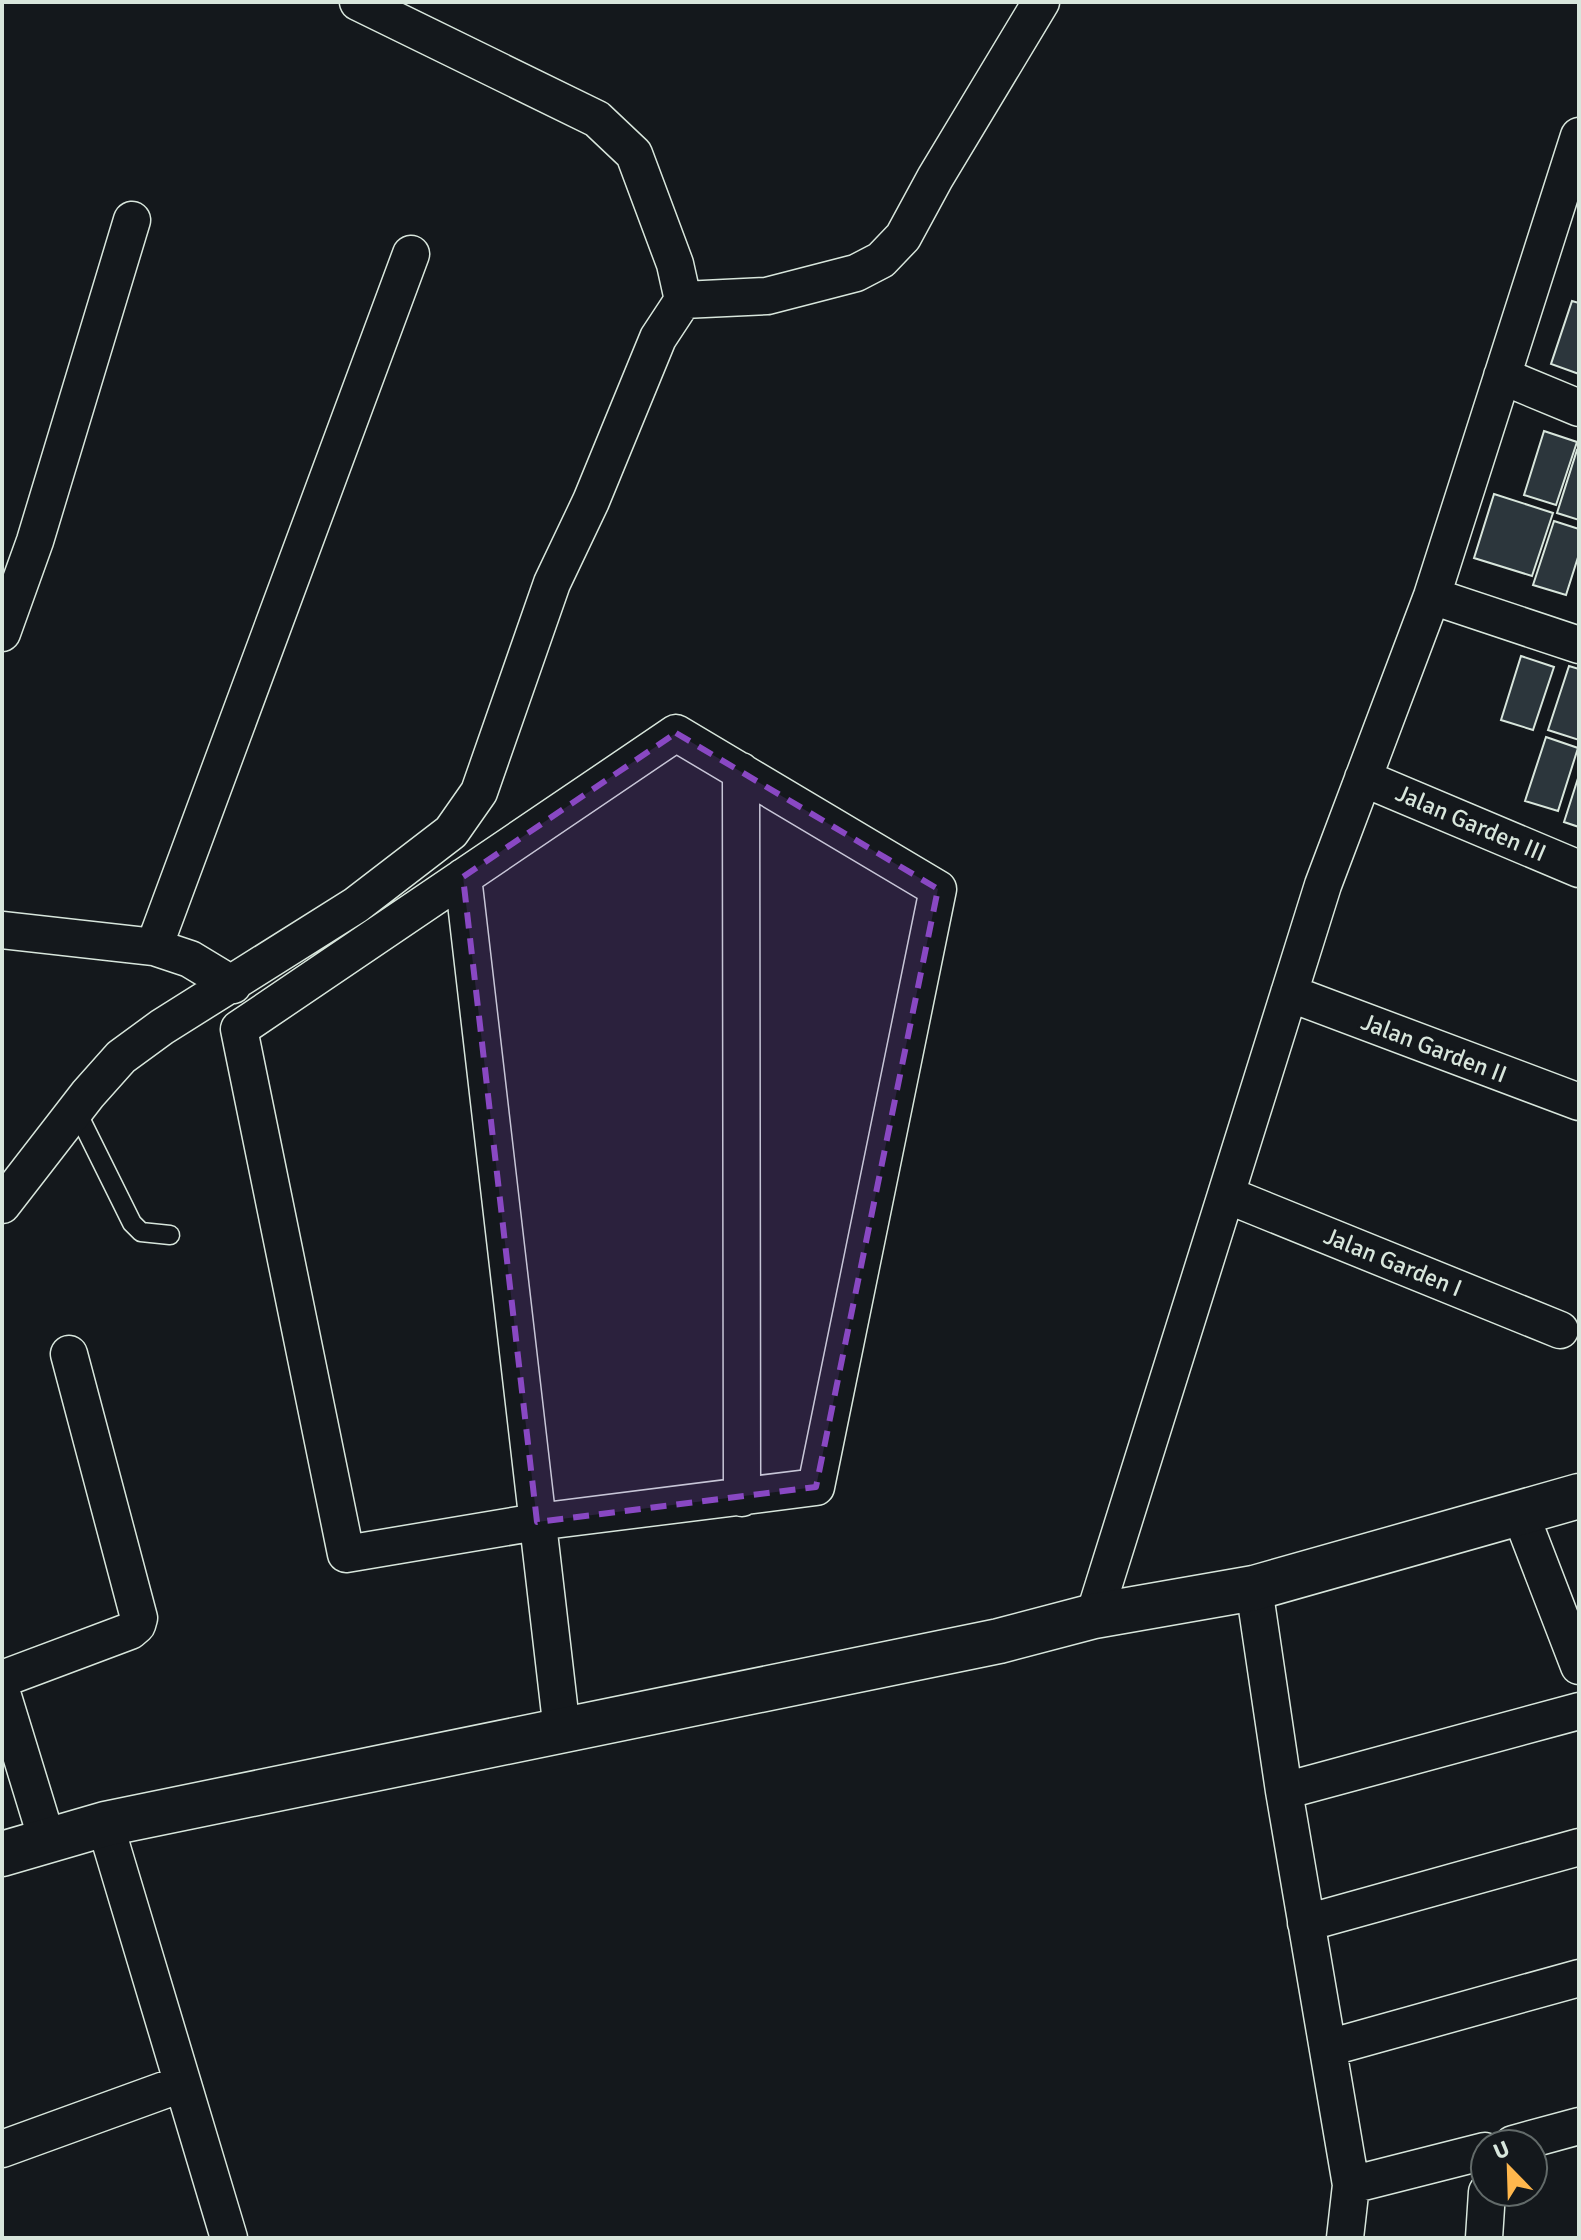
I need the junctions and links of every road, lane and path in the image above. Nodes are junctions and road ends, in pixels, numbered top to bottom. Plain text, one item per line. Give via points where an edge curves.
1 (358, 2) edge
2 (1041, 2) edge
3 (1579, 136) edge
4 (1571, 186) edge
5 (132, 220) dead end
6 (411, 254) dead end
7 (683, 300) junction
8 (1502, 376) junction
9 (1579, 408) edge
10 (1432, 596) junction
11 (2, 633) edge
12 (1579, 645) edge
13 (741, 771) junction
14 (1363, 778) junction
15 (1579, 869) edge
16 (463, 877) junction
17 (2, 930) edge
18 (154, 947) junction
19 (233, 985) junction
20 (1289, 993) junction
21 (1579, 1102) edge
22 (76, 1110) junction
23 (1227, 1195) junction
24 (2, 1205) edge
25 (170, 1235) dead end
26 (1560, 1330) dead end
27 (69, 1354) dead end
28 (1579, 1496) edge
29 (742, 1498) junction
30 (1520, 1513) junction
31 (537, 1522) junction
32 (1254, 1588) junction
33 (1094, 1616) junction
34 (1579, 1666) edge
35 (2, 1679) edge
36 (2, 1693) edge
37 (1579, 1711) edge
38 (562, 1731) junction
39 (1284, 1791) junction
40 (105, 1824) junction
41 (47, 1840) junction
42 (1579, 1847) edge
43 (2, 1854) edge
44 (1306, 1923) junction
45 (1579, 1978) edge
46 (1328, 2048) junction
47 (181, 2084) junction
48 (1579, 2126) edge
49 (1549, 2134) edge
50 (2, 2149) edge
51 (1469, 2155) edge
52 (1351, 2185) junction
53 (1486, 2208) edge
54 (229, 2238) edge
55 (1345, 2238) edge
56 (1484, 2238) edge

1 - 7 street via 597,119 634,154
2 - 7 street via 903,237 881,260 856,273 767,296
3 - 4 street
4 - 8 street
5 - 11 street
6 - 18 street
7 - 19 street via 658,338 552,583 479,792 451,832 424,854
8 - 9 street
8 - 10 street
10 - 12 street
10 - 14 street
13 - 16 street via 676,733
13 - 29 street
13 - 29 street via 938,889 816,1487
14 - 15 street, Jalan Garden III
14 - 20 street
16 - 31 street
16 - 31 street via 239,1029 346,1554
17 - 18 street
18 - 19 street via 190,959
19 - 22 street via 121,1057
20 - 21 street, Jalan Garden II
20 - 23 street
22 - 24 street
22 - 25 lane via 132,1223 141,1232
23 - 26 street, Jalan Garden I
23 - 33 street
27 - 35 street via 139,1618 130,1631
28 - 30 street
29 - 31 street
30 - 32 street
30 - 34 street
31 - 38 street
32 - 33 street
32 - 39 street
33 - 38 street via 999,1641
36 - 41 street
37 - 39 street
38 - 40 street
39 - 44 street
40 - 41 street
40 - 47 street
41 - 43 street
42 - 44 street
44 - 46 street
45 - 46 street
46 - 52 street
47 - 50 street
47 - 54 street
48 - 49 street
51 - 52 street
52 - 55 street
53 - 56 street

